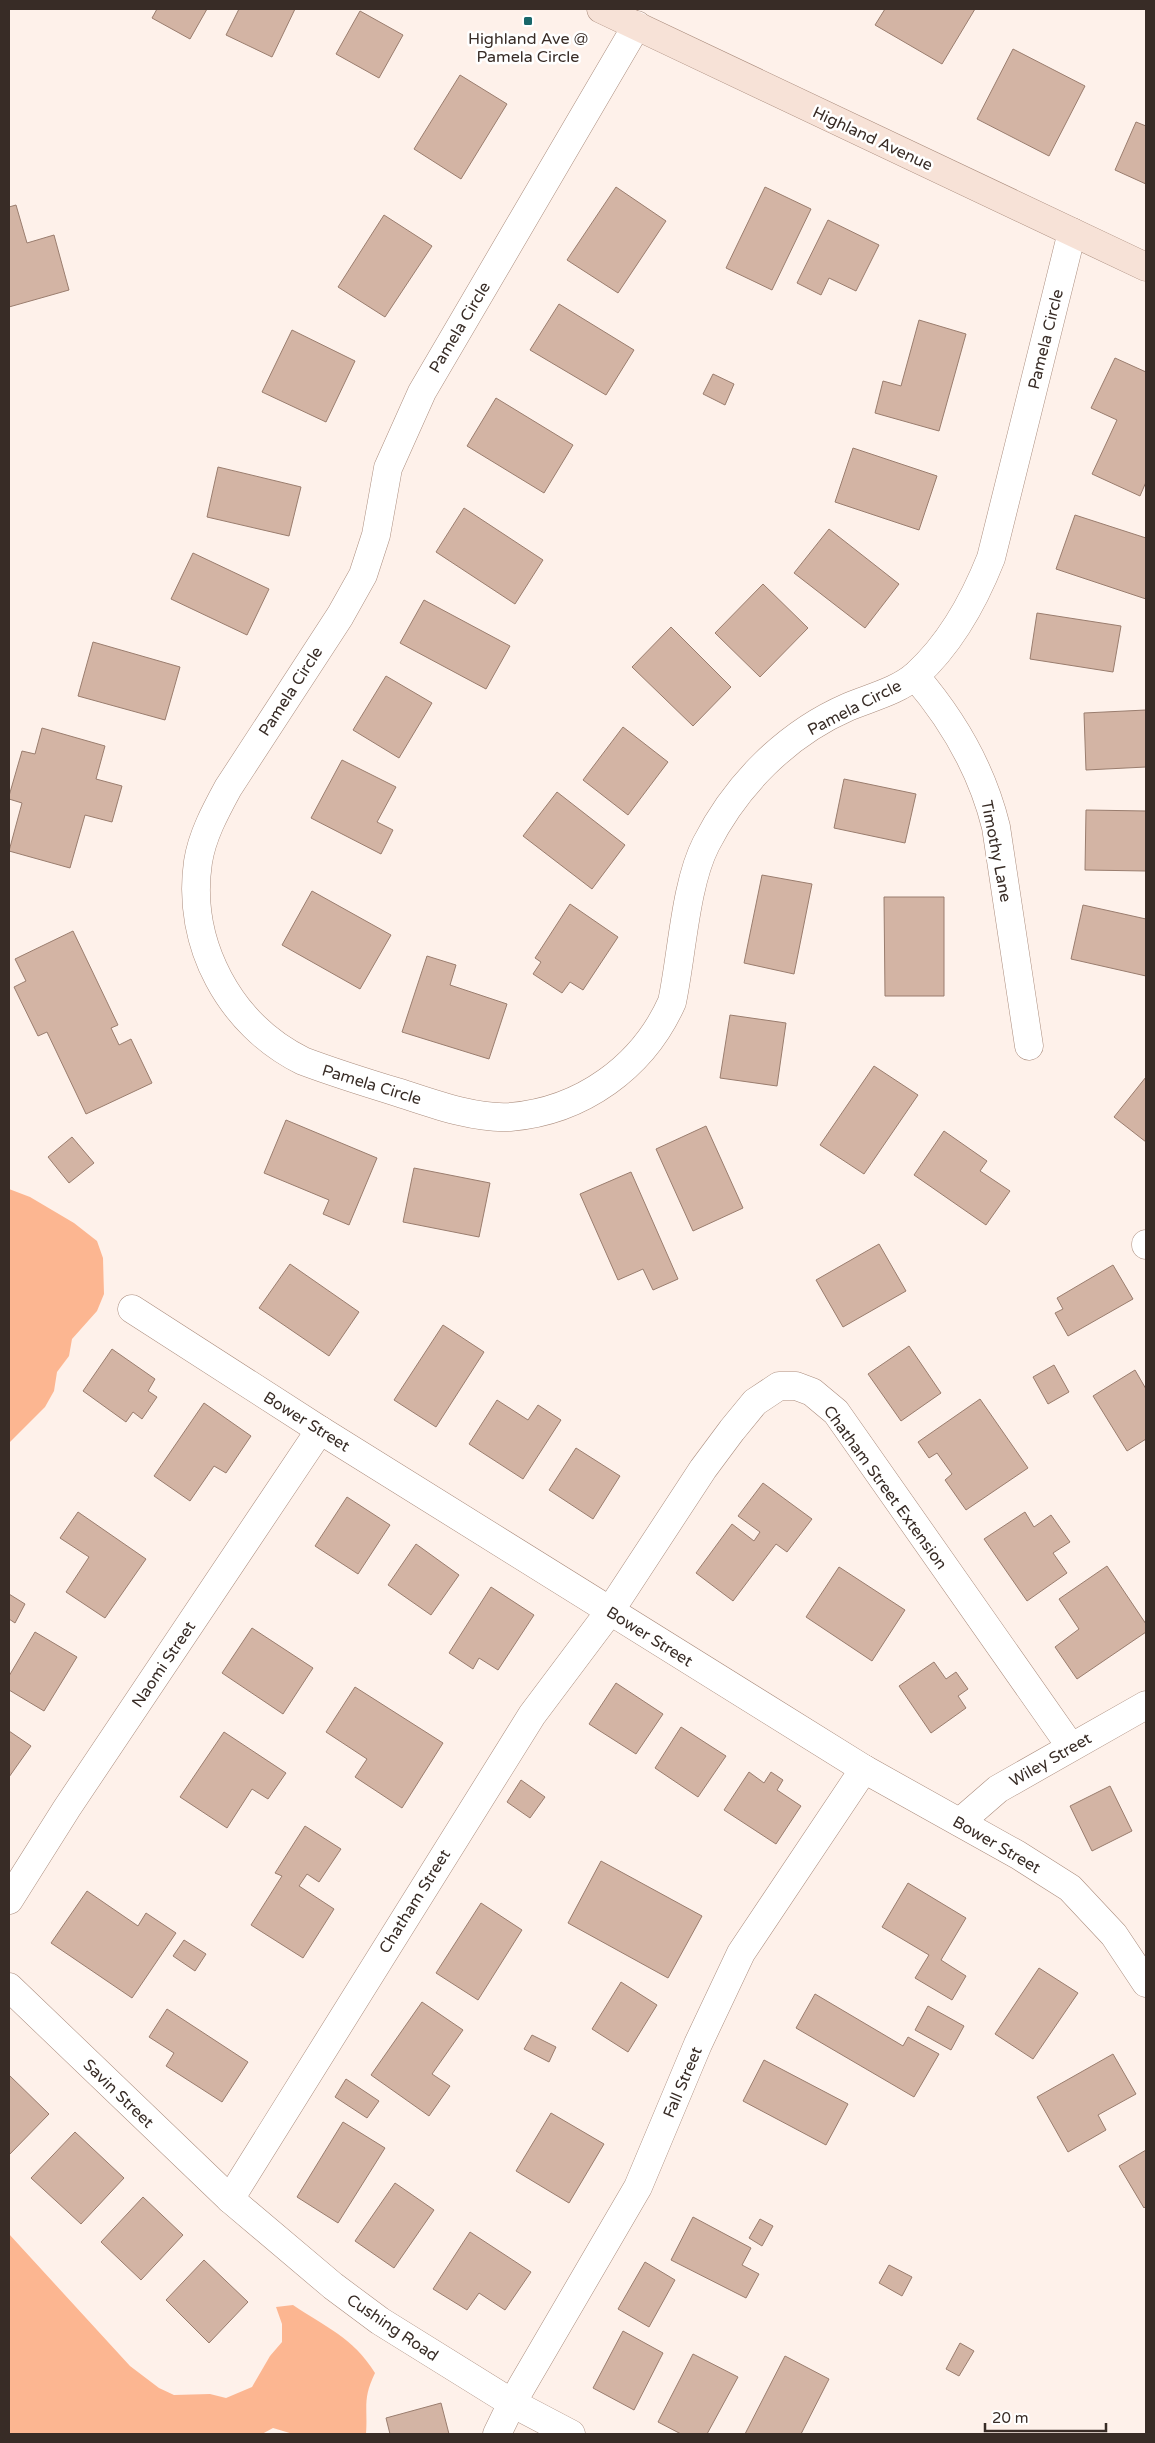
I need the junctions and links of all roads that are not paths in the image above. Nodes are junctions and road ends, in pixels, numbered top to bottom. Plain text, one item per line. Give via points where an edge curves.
1 (601, 9) edge
2 (636, 25) junction
3 (1072, 232) junction
4 (1146, 267) edge
5 (915, 676) junction
6 (1029, 1046) dead end
7 (132, 1309) dead end
8 (320, 1430) junction
9 (610, 1611) junction
10 (1146, 1705) edge
11 (1070, 1746) junction
12 (864, 1768) junction
13 (960, 1822) junction
14 (9, 1900) edge
15 (1146, 1983) edge
16 (9, 1988) edge
17 (230, 2199) junction
18 (512, 2403) junction
19 (497, 2434) edge
20 (571, 2434) edge

1 - 2 main road, Highland Avenue
2 - 3 main road, Highland Avenue
2 - 5 street, Pamela Circle via 422,392 388,468 376,535 362,575 340,616 246,759 212,818 198,863 197,884 200,926 211,962 226,992 250,1025 286,1053 321,1068 473,1114 509,1117 548,1110 586,1095 626,1068 664,1020 672,1002 692,882 705,845 751,776 786,745 824,719
3 - 4 main road, Highland Avenue
3 - 5 street, Pamela Circle via 991,558 969,607
5 - 6 street, Timothy Lane via 951,724 971,758 989,801 996,827
7 - 8 street, Bower Street
8 - 9 street, Bower Street
8 - 14 street, Naomi Street
9 - 11 street, Chatham Street Extension via 703,1470 755,1402 772,1389 788,1384 796,1386 812,1392 836,1412
9 - 12 street, Bower Street
9 - 17 street, Chatham Street via 532,1715
10 - 11 street, Wiley Street
11 - 13 street, Wiley Street via 998,1790
12 - 13 street, Bower Street
12 - 18 street, Fall Street via 741,1953 698,2044 638,2187
13 - 15 street, Bower Street via 1070,1888 1114,1935
16 - 17 street, Savin Street
17 - 18 street, Cushing Road via 285,2247 380,2321
18 - 19 street, Fall Street
18 - 20 street, Cushing Road

